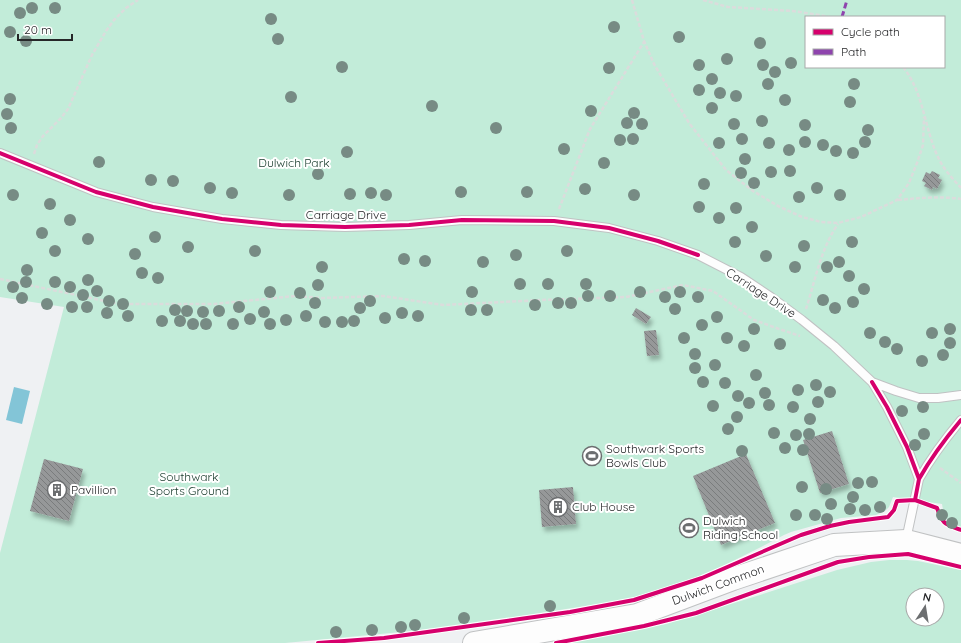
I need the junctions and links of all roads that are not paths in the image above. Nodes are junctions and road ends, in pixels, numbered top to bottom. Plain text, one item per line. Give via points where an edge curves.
1 (0, 153) edge
2 (872, 382) junction
3 (961, 395) edge
4 (961, 420) edge
5 (919, 479) junction
6 (906, 541) junction
7 (961, 555) edge
8 (482, 642) edge

1 - 2 lane, Carriage Drive via 96,192 153,207 222,219 281,225 346,227 462,220 554,221 609,228 698,255 741,277 802,320
2 - 3 lane, Carriage Drive via 918,398
2 - 5 lane via 907,448
4 - 5 lane via 929,461
5 - 6 lane
6 - 7 highway, Dulwich Common
6 - 8 highway, Dulwich Common via 834,545 637,615

